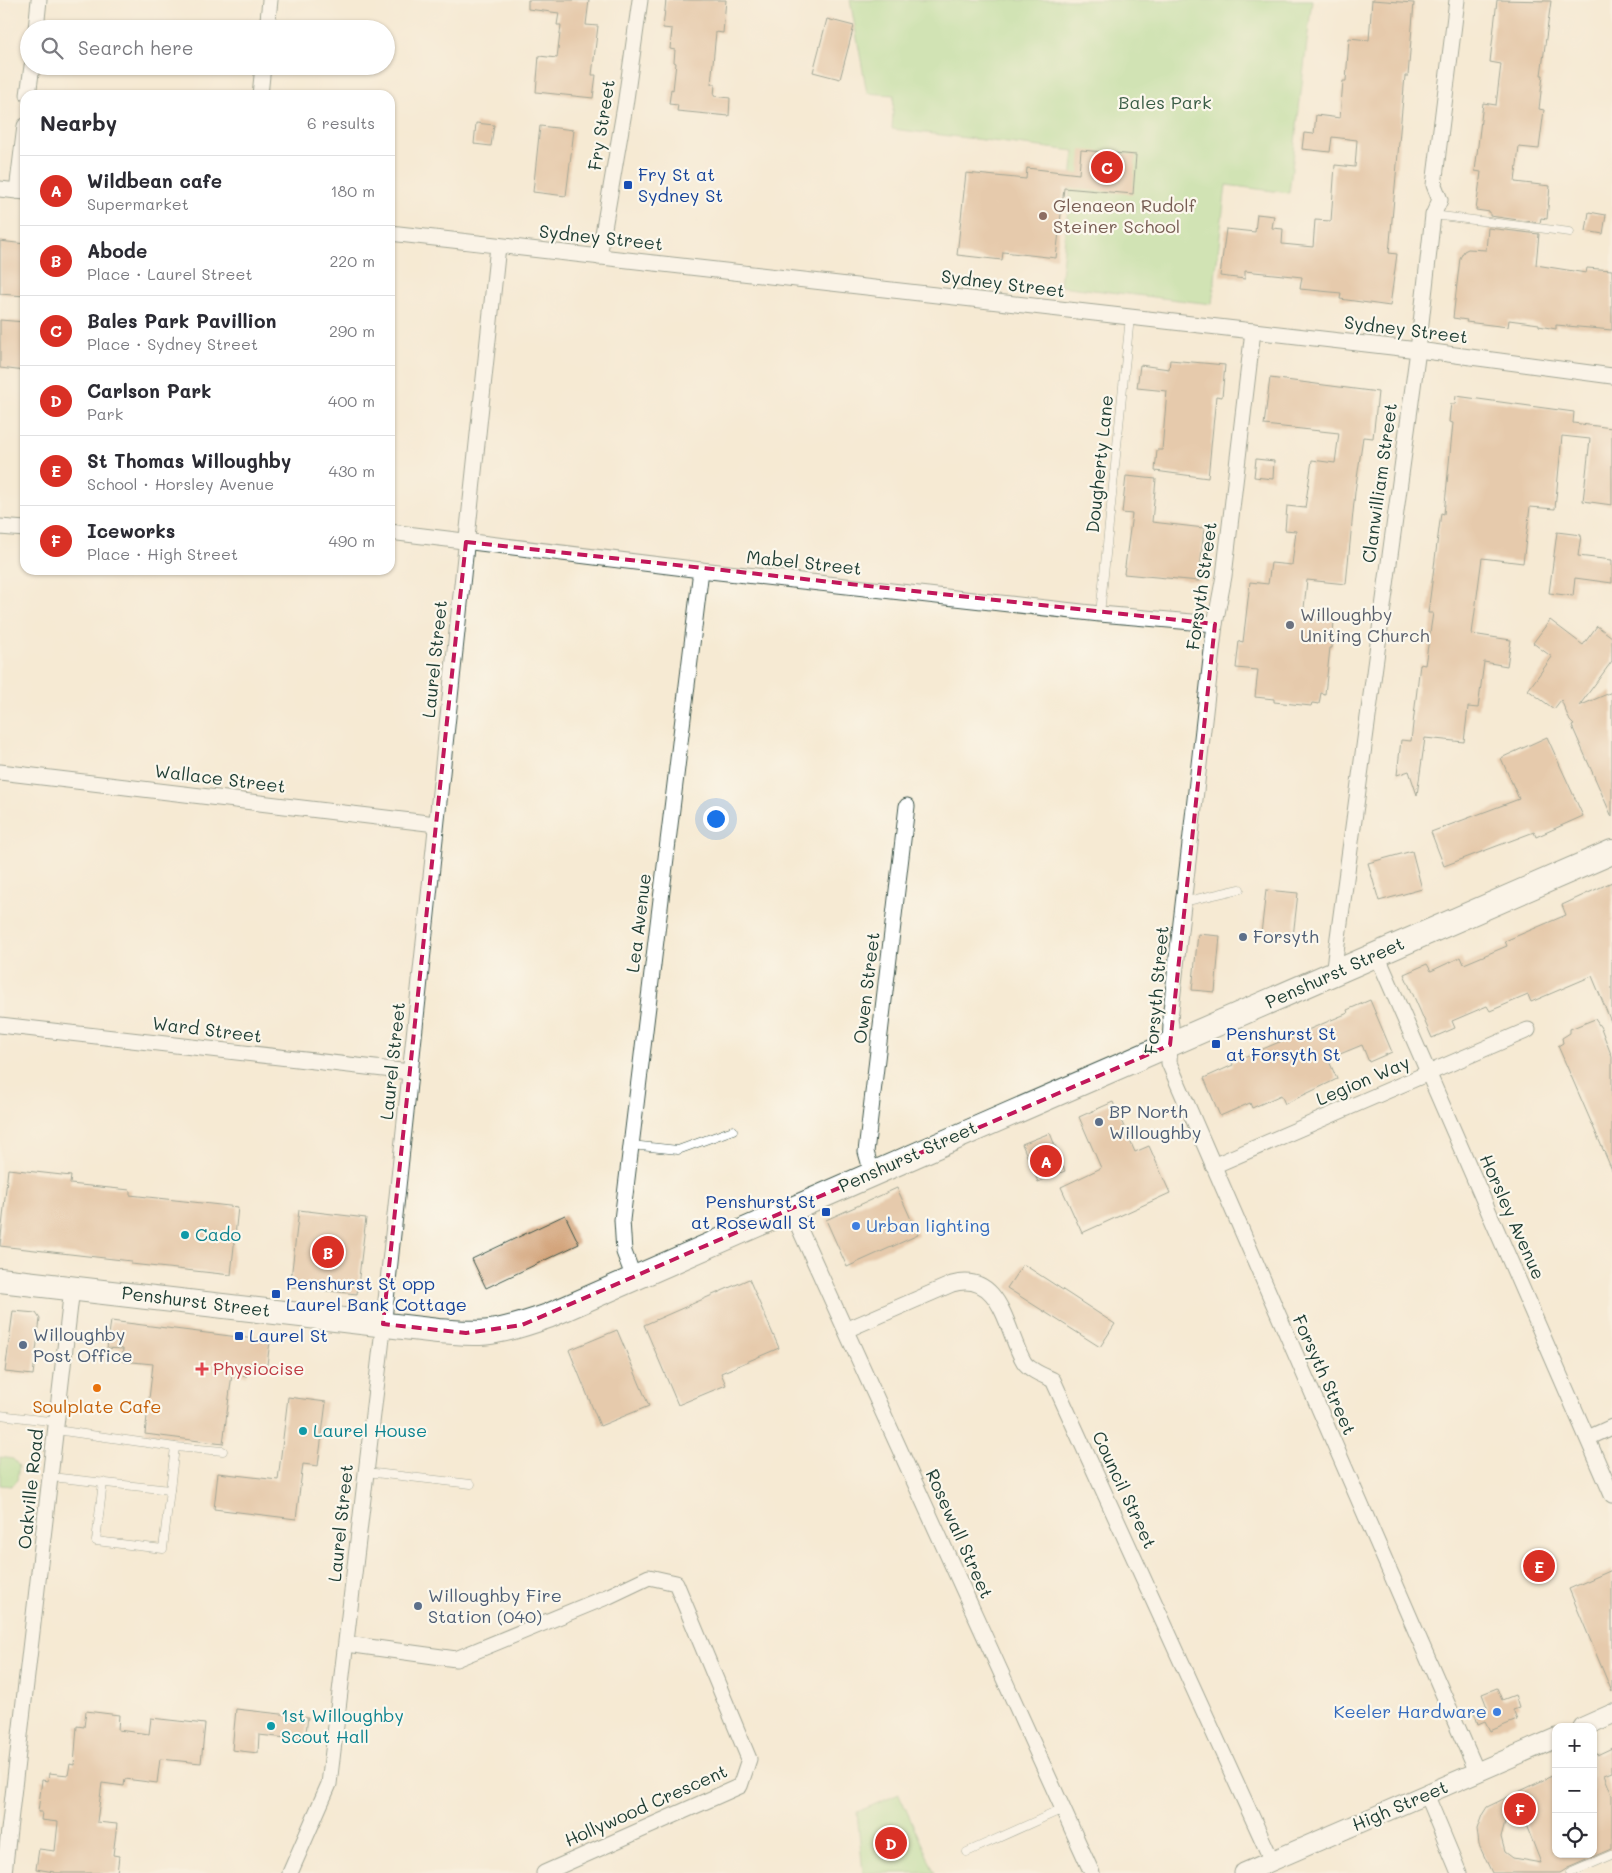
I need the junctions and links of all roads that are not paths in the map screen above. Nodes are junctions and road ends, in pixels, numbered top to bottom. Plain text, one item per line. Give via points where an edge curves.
1 (39, 0) edge
2 (270, 0) edge
3 (640, 0) edge
4 (1456, 0) edge
5 (37, 20) edge
6 (268, 20) edge
7 (31, 75) edge
8 (262, 75) edge
9 (29, 90) edge
10 (261, 90) edge
11 (0, 189) edge
12 (20, 191) edge
13 (1432, 216) junction
14 (1570, 232) dead end
15 (395, 235) edge
16 (498, 246) junction
17 (599, 257) junction
18 (1130, 317) junction
19 (1254, 330) junction
20 (1418, 350) junction
21 (1612, 376) edge
22 (0, 527) edge
23 (20, 529) edge
24 (395, 533) edge
25 (466, 542) junction
26 (701, 570) junction
27 (1100, 614) junction
28 (1215, 624) junction
29 (0, 772) edge
30 (907, 806) dead end
31 (436, 824) junction
32 (1612, 852) edge
33 (1240, 888) dead end
34 (1183, 902) junction
35 (1377, 955) junction
36 (1333, 974) junction
37 (0, 1024) edge
38 (1528, 1030) dead end
39 (1170, 1044) junction
40 (410, 1072) junction
41 (1428, 1073) junction
42 (733, 1130) dead end
43 (631, 1145) junction
44 (1213, 1166) junction
45 (872, 1173) junction
46 (790, 1210) junction
47 (634, 1278) junction
48 (0, 1280) edge
49 (72, 1288) junction
50 (383, 1324) junction
51 (846, 1330) junction
52 (0, 1415) edge
53 (57, 1426) junction
54 (1612, 1427) edge
55 (1588, 1438) junction
56 (175, 1447) junction
57 (223, 1451) dead end
58 (366, 1472) junction
59 (51, 1477) junction
60 (103, 1482) junction
61 (471, 1484) dead end
62 (170, 1490) junction
63 (1612, 1495) edge
64 (347, 1644) junction
65 (1612, 1714) edge
66 (1592, 1723) edge
67 (1552, 1740) edge
68 (1477, 1772) junction
69 (1426, 1794) junction
70 (1063, 1809) junction
71 (967, 1852) dead end
72 (1612, 1856) edge
73 (1272, 1861) junction
74 (4, 1873) edge
75 (290, 1873) edge
76 (544, 1873) edge
77 (1092, 1873) edge
78 (1244, 1873) edge
79 (1459, 1873) edge
80 (1570, 1873) edge

1 - 5 street
2 - 6 street
3 - 17 street, Fry Street
4 - 13 street, Clanwilliam Street via 1434,185 1440,200
7 - 9 street
8 - 10 street
11 - 12 street
13 - 14 lane
13 - 20 street, Clanwilliam Street
15 - 16 street, Sydney Street
16 - 17 street, Sydney Street
16 - 25 street, Laurel Street
17 - 18 street, Sydney Street
18 - 19 street, Sydney Street
18 - 27 lane, Dougherty Lane
19 - 20 street, Sydney Street
19 - 28 street, Forsyth Street via 1224,576
20 - 21 street, Sydney Street
20 - 36 street, Clanwilliam Street
22 - 23 street
24 - 25 street, Mabel Street
25 - 26 street, Mabel Street
25 - 31 street, Laurel Street
26 - 27 street, Mabel Street
26 - 43 street, Lea Avenue
27 - 28 street, Mabel Street
28 - 34 street, Forsyth Street
29 - 31 street, Wallace Street
30 - 45 street, Owen Street via 866,1152
31 - 40 street, Laurel Street
32 - 35 main road, Penshurst Street
33 - 34 lane
34 - 39 street, Forsyth Street
35 - 36 main road, Penshurst Street
35 - 41 street, Horsley Avenue
36 - 39 main road, Penshurst Street
37 - 40 street, Ward Street
38 - 41 street, Legion Way
39 - 44 street, Forsyth Street via 1169,1063
39 - 45 main road, Penshurst Street
40 - 50 street, Laurel Street
41 - 44 street, Legion Way
41 - 55 street, Horsley Avenue
42 - 43 lane via 678,1150
43 - 47 street, Lea Avenue via 622,1220 624,1252
44 - 68 street, Forsyth Street
45 - 46 main road, Penshurst Street
46 - 47 main road, Penshurst Street
46 - 51 street, Rosewall Street
47 - 50 main road, Penshurst Street via 548,1316 495,1332 438,1331
48 - 49 main road, Penshurst Street
49 - 50 main road, Penshurst Street
49 - 53 street, Oakville Road
50 - 58 street, Laurel Street
51 - 70 street, Rosewall Street
51 - 73 street, Council Street via 962,1281 978,1284 993,1294 1025,1364 1053,1380
52 - 53 lane
53 - 56 lane
53 - 59 street, Oakville Road
54 - 55 street
55 - 63 street, Horsley Avenue
56 - 57 lane
56 - 62 lane
58 - 61 lane
58 - 64 street, Laurel Street
59 - 60 lane
59 - 74 street, Oakville Road
60 - 62 lane
60 - 62 lane via 96,1541 163,1549
64 - 75 street, Laurel Street via 329,1784
64 - 76 street, Hollywood Crescent via 456,1659 649,1577 676,1583 749,1759 740,1786
65 - 66 street
67 - 68 street, High Street
68 - 69 street, High Street
69 - 73 street, High Street
69 - 79 street
70 - 71 lane
70 - 77 street, Rosewall Street
72 - 80 lane
73 - 78 street, High Street

